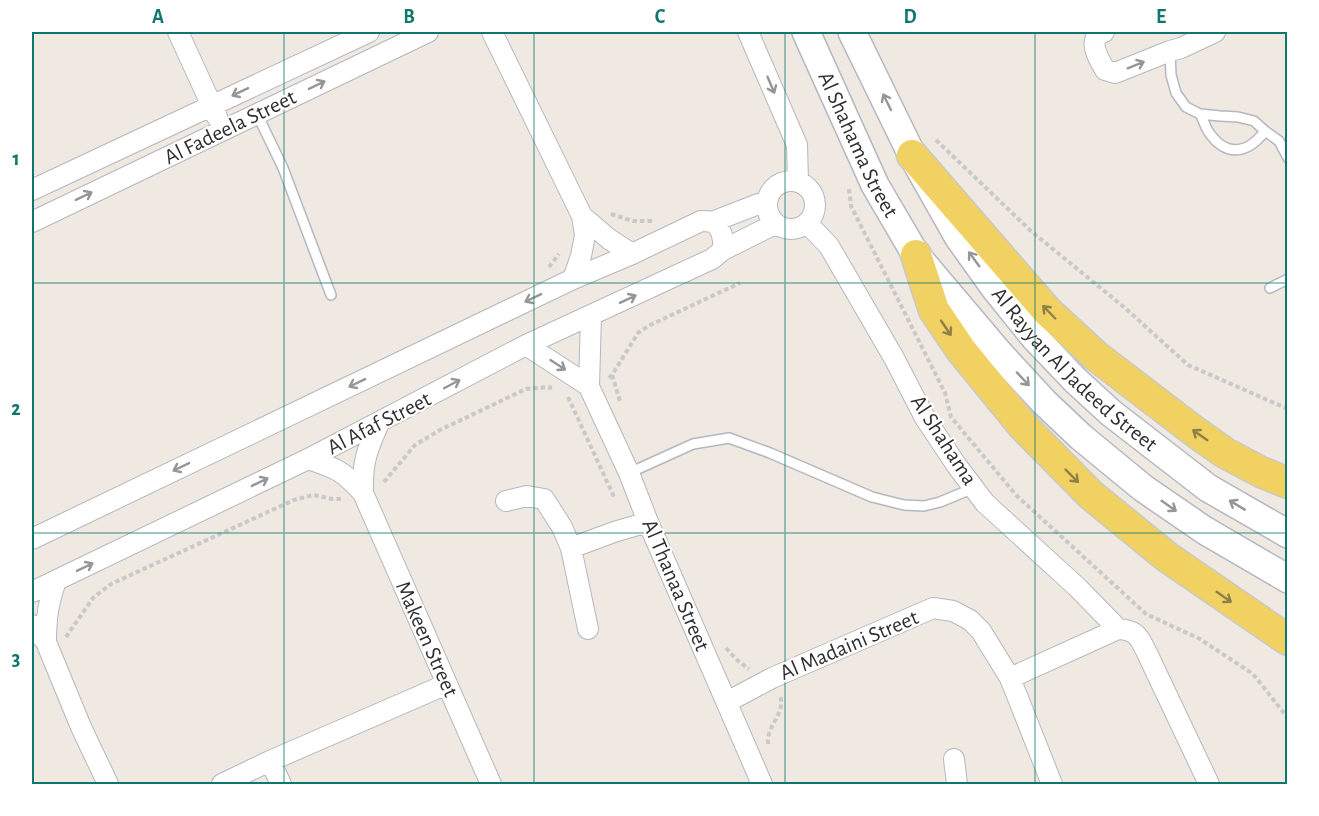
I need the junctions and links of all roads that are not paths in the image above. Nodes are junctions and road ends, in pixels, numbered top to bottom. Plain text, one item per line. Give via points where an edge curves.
1 (178, 32) edge
2 (369, 32) edge
3 (429, 32) edge
4 (492, 32) edge
5 (748, 32) edge
6 (806, 32) edge
7 (852, 32) edge
8 (1104, 32) edge
9 (1215, 32) edge
10 (1170, 51) junction
11 (212, 106) junction
12 (257, 114) junction
13 (1200, 114) junction
14 (223, 130) junction
15 (1264, 131) junction
16 (922, 146) junction
17 (1287, 158) edge
18 (798, 181) junction
19 (32, 190) edge
20 (766, 201) junction
21 (582, 216) junction
22 (32, 222) edge
23 (712, 222) junction
24 (807, 223) junction
25 (776, 224) junction
26 (723, 250) junction
27 (632, 254) junction
28 (916, 255) junction
29 (573, 279) junction
30 (1287, 279) edge
31 (1270, 288) dead end
32 (331, 295) dead end
33 (591, 316) junction
34 (526, 345) junction
35 (590, 388) junction
36 (380, 423) junction
37 (308, 459) junction
38 (629, 473) junction
39 (1287, 483) edge
40 (974, 488) junction
41 (364, 496) junction
42 (506, 501) dead end
43 (648, 522) junction
44 (1287, 534) edge
45 (32, 539) edge
46 (571, 548) junction
47 (1287, 579) edge
48 (56, 581) junction
49 (32, 592) edge
50 (32, 625) edge
51 (588, 629) dead end
52 (1118, 629) junction
53 (1287, 640) edge
54 (48, 647) junction
55 (1010, 678) junction
56 (447, 684) junction
57 (727, 702) junction
58 (954, 759) dead end
59 (270, 761) junction
60 (108, 784) edge
61 (222, 784) edge
62 (280, 784) edge
63 (491, 784) edge
64 (762, 784) edge
65 (957, 784) edge
66 (1052, 784) edge
67 (1209, 784) edge

1 - 11 street
2 -> 11 street, Al Fadeela Street
12 -> 3 street, Al Fadeela Street
4 - 21 street
5 -> 18 street via 797,145
6 - 28 main road, Al Shahama Street via 875,185
16 -> 7 main road, Al Shahama Street
8 -> 10 street via 1099,33 1094,44 1105,70 1115,73
9 - 10 street
10 - 13 lane via 1176,93 1186,107
11 - 14 street
11 - 19 street, Al Fadeela Street
12 - 14 street, Al Fadeela Street
12 - 32 lane via 283,168
13 - 15 lane via 1254,121
13 - 15 lane via 1214,139 1229,150 1243,150
22 -> 14 street, Al Fadeela Street
15 - 17 lane via 1279,141
39 -> 16 main road via 1225,453 1194,431 1096,356 1048,312
44 -> 16 main road, Al Rayyan Al Jadeed Street via 1208,488 1111,413 1035,338 959,238
18 - 20 street via 774,186
18 - 24 street via 806,185 814,200 815,208
20 - 23 street, Al Afaf Street
20 - 25 street via 770,218
21 - 27 street
21 - 29 street via 585,235
23 - 26 street via 721,231
23 - 27 street, Al Afaf Street via 701,221
24 - 25 street via 791,229
24 - 40 street, Al Shahama via 829,246 925,418
25 - 26 street, Al Afaf Street
33 -> 26 street, Al Afaf Street via 712,260
27 - 29 street, Al Afaf Street
28 -> 47 main road, Al Rayyan Al Jadeed Street via 998,352 1081,437 1143,488
28 -> 53 main road via 934,310 961,351 1023,426 1091,495 1167,557
29 -> 45 street, Al Afaf Street
30 - 31 lane
33 - 34 street, Al Afaf Street
33 - 35 street, Al Thanaa Street
34 -> 35 street
36 -> 34 street, Al Afaf Street
35 - 38 street, Al Thanaa Street
36 - 37 street, Al Afaf Street
36 - 41 street, Makeen Street via 363,471
37 - 41 street, Makeen Street via 334,467 350,478
48 -> 37 street, Al Afaf Street
38 - 40 lane via 693,444 729,438 872,497 904,505 924,506
38 - 43 street, Al Thanaa Street
40 - 52 street, Al Shahama via 985,503
41 - 56 street, Makeen Street
42 - 46 street via 527,496 544,499
43 - 46 street
43 - 57 street, Al Thanaa Street
46 - 51 street
48 - 49 street, Al Afaf Street
48 - 54 street via 46,620
50 - 54 street
52 - 55 street
52 - 67 street, Al Shahama via 1138,635 1148,652
54 - 60 street
55 - 57 street, Al Madaini Street via 981,631 969,620 953,611 933,608 772,678
55 - 66 street, Al Madaini Street
56 - 59 street
56 - 63 street, Makeen Street
57 - 64 street, Al Thanaa Street
58 - 65 street
59 - 61 street
59 - 62 street

